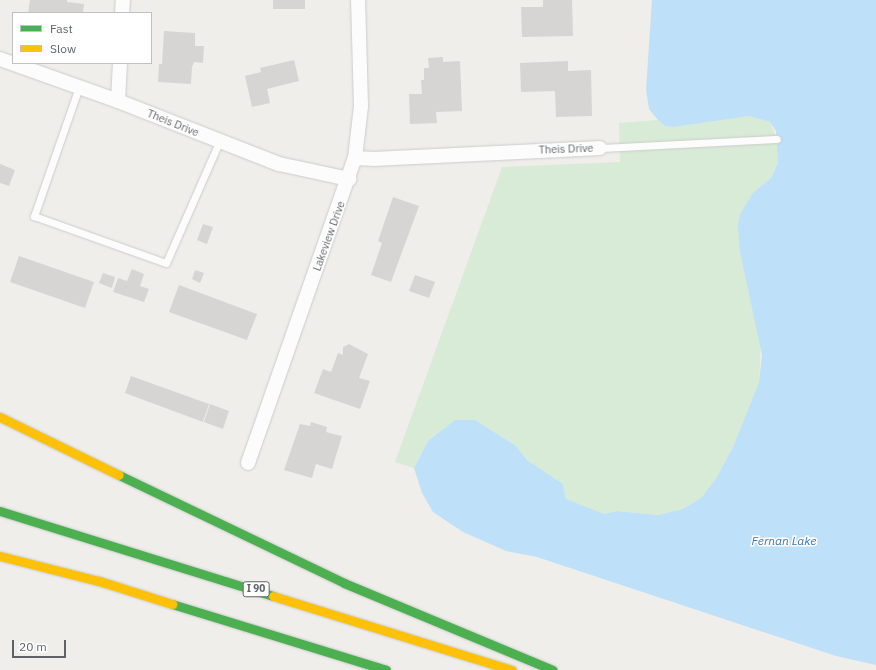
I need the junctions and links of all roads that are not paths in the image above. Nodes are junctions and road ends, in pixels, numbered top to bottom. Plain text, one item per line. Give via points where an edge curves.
1 (123, 0) edge
2 (358, 0) edge
3 (122, 12) edge
4 (0, 60) edge
5 (120, 64) edge
6 (79, 87) junction
7 (118, 101) junction
8 (778, 139) dead end
9 (219, 142) junction
10 (600, 148) joint
11 (355, 158) junction
12 (349, 179) junction
13 (0, 417) edge
14 (248, 463) dead end
15 (0, 511) edge
16 (0, 556) edge
17 (386, 670) edge
18 (512, 670) edge
19 (553, 670) edge

1 - 3 street
2 - 11 street, Lakeview Drive via 361,106
4 - 6 street, Theis Drive
5 - 7 street
6 - 7 street, Theis Drive
6 - 9 lane via 34,216 166,263
7 - 9 street, Theis Drive
8 - 10 lane, Theis Drive
9 - 12 street, Theis Drive via 279,164
10 - 11 street, Theis Drive
11 - 12 street, Lakeview Drive
12 - 14 street, Lakeview Drive
13 - 19 highway via 254,542 344,583
15 - 18 highway, I 90
16 - 17 highway via 122,587

